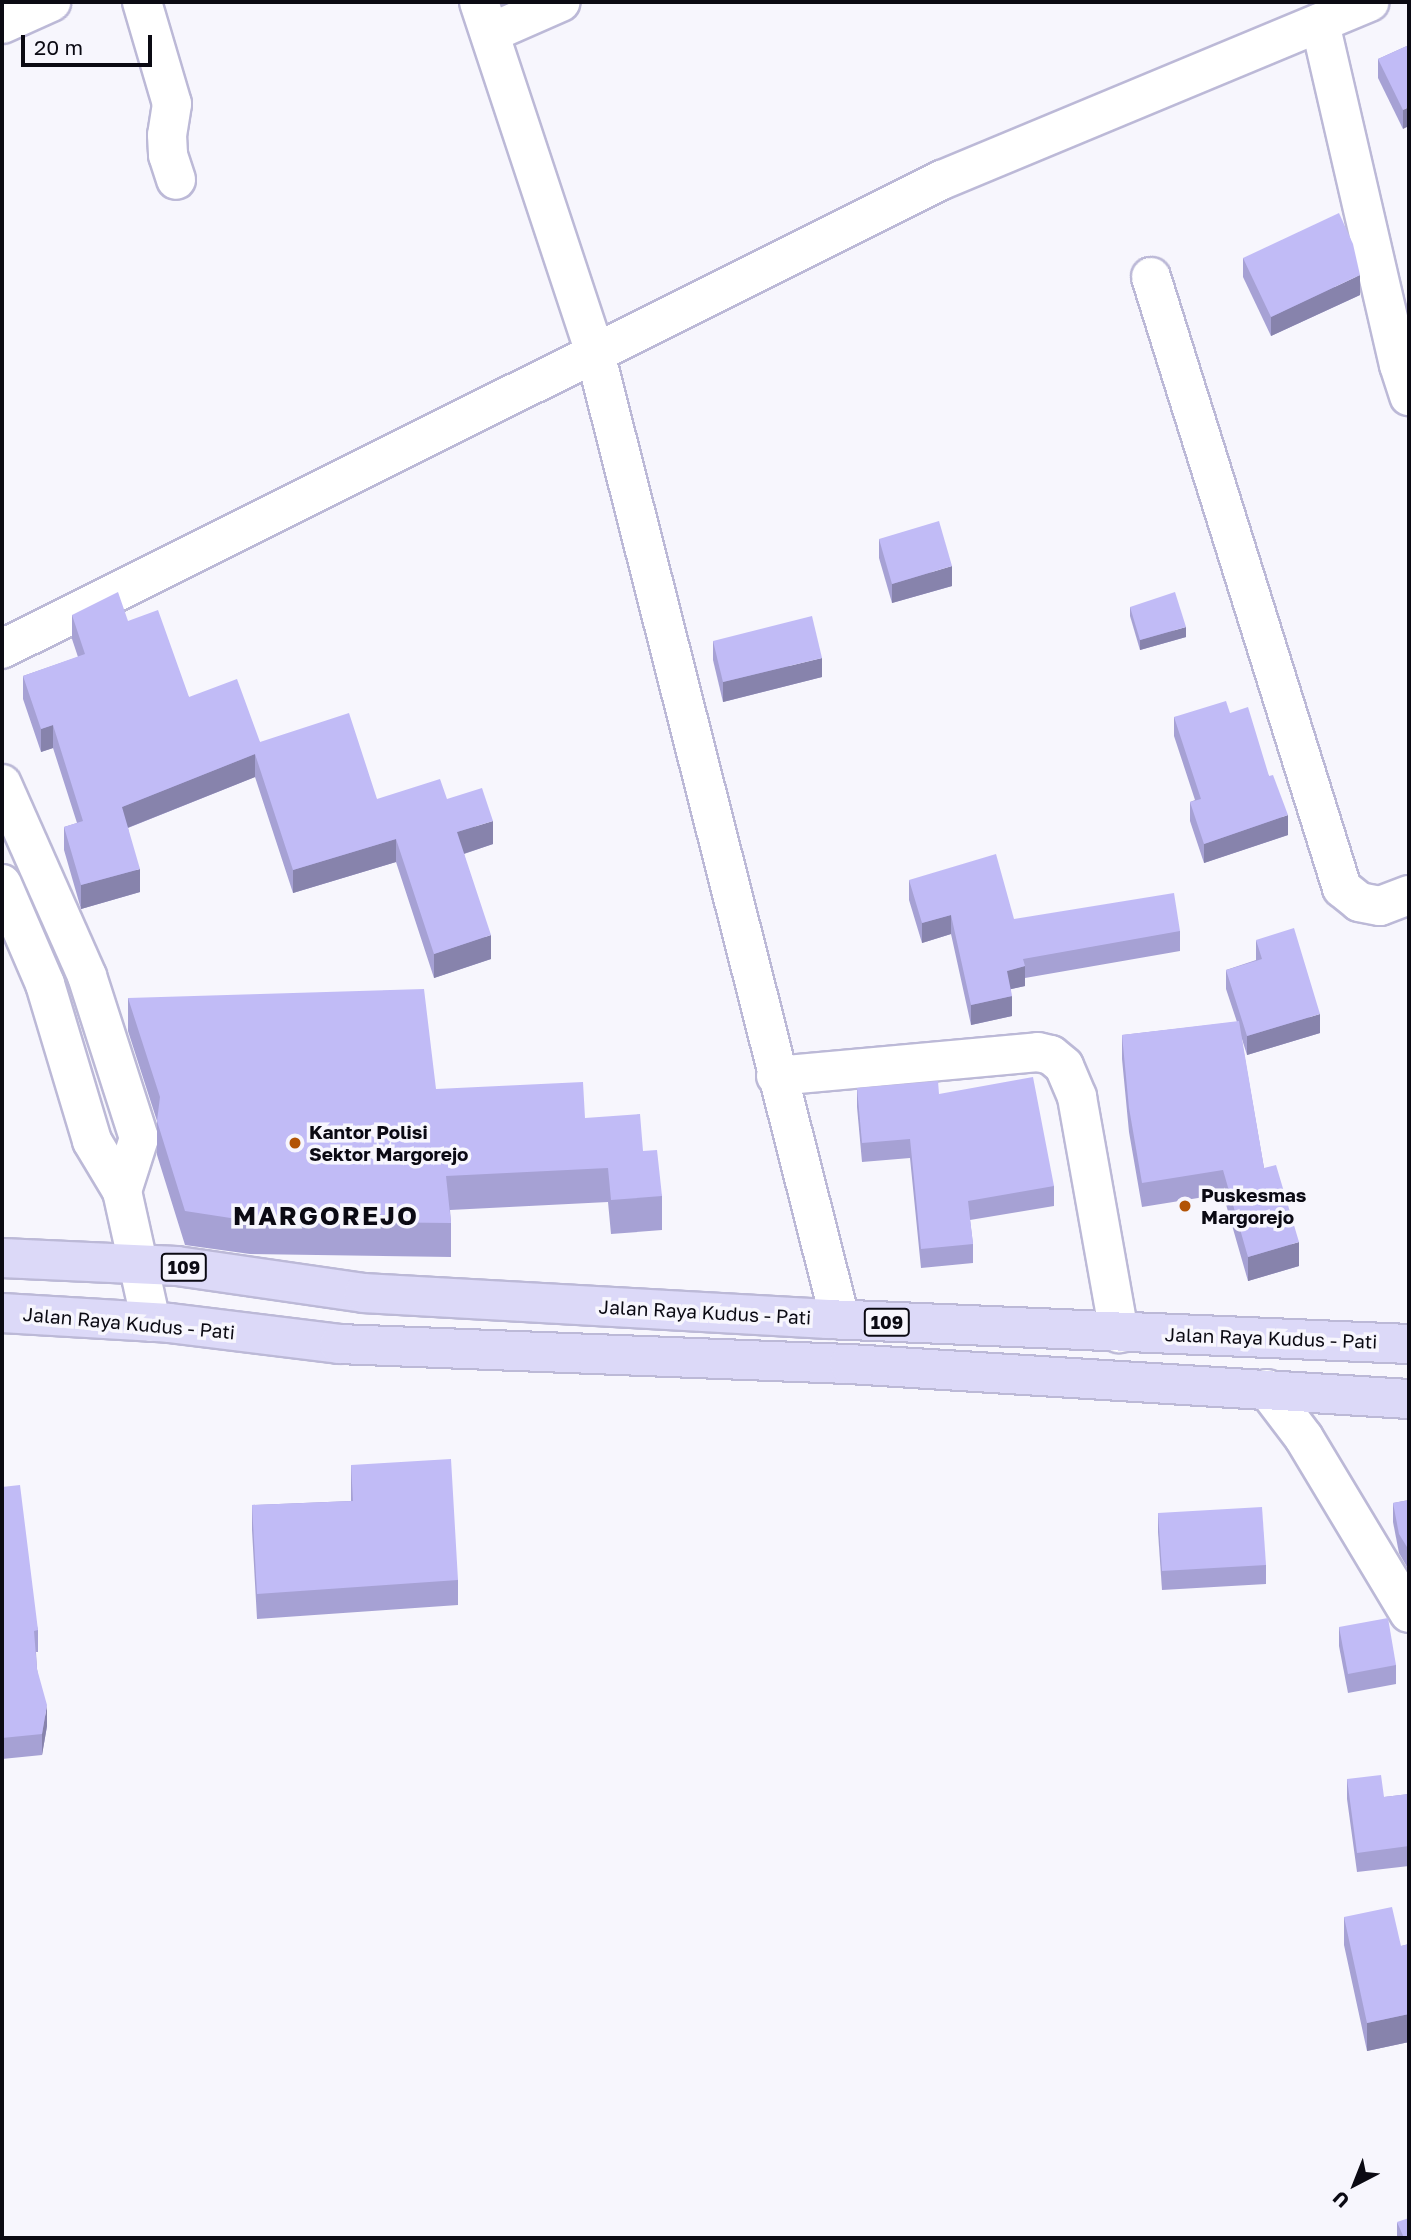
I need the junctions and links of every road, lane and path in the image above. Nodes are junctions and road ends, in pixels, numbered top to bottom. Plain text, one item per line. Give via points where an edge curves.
1 (51, 2) edge
2 (142, 2) edge
3 (561, 2) edge
4 (1369, 2) edge
5 (484, 17) edge
6 (1321, 23) junction
7 (2, 24) edge
8 (176, 180) dead end
9 (1151, 277) dead end
10 (595, 354) junction
11 (1409, 396) edge
12 (2, 649) edge
13 (2, 784) edge
14 (2, 884) edge
15 (1409, 895) edge
16 (87, 976) junction
17 (45, 984) junction
18 (776, 1076) junction
19 (122, 1191) junction
20 (2, 1258) edge
21 (140, 1262) junction
22 (2, 1313) edge
23 (839, 1320) junction
24 (151, 1322) junction
25 (1119, 1332) junction
26 (1409, 1344) edge
27 (1267, 1389) junction
28 (1409, 1399) edge
29 (1409, 1613) edge

1 - 7 street
2 - 8 street via 172,104 168,155
3 - 5 street
4 - 6 street
5 - 10 street
6 - 10 street via 942,180
6 - 11 street
9 - 15 street via 1342,888 1359,902 1381,906
10 - 12 street
10 - 18 street
13 - 16 street
14 - 17 street
16 - 17 street
16 - 19 street via 139,1138
17 - 19 street via 92,1141
18 - 23 street
18 - 25 street via 1038,1052 1051,1055 1064,1066 1077,1097
19 - 21 street
20 - 21 main road, Jalan Raya Kudus - Pati / 109
21 - 23 main road, Jalan Raya Kudus - Pati / 109 via 364,1293
21 - 24 street
22 - 24 main road, Jalan Raya Kudus - Pati
23 - 25 main road, Jalan Raya Kudus - Pati / 109
24 - 27 main road, Jalan Raya Kudus - Pati via 339,1344 849,1364
25 - 26 main road, Jalan Raya Kudus - Pati / 109
27 - 28 main road, Jalan Raya Kudus - Pati
27 - 29 street via 1304,1438

